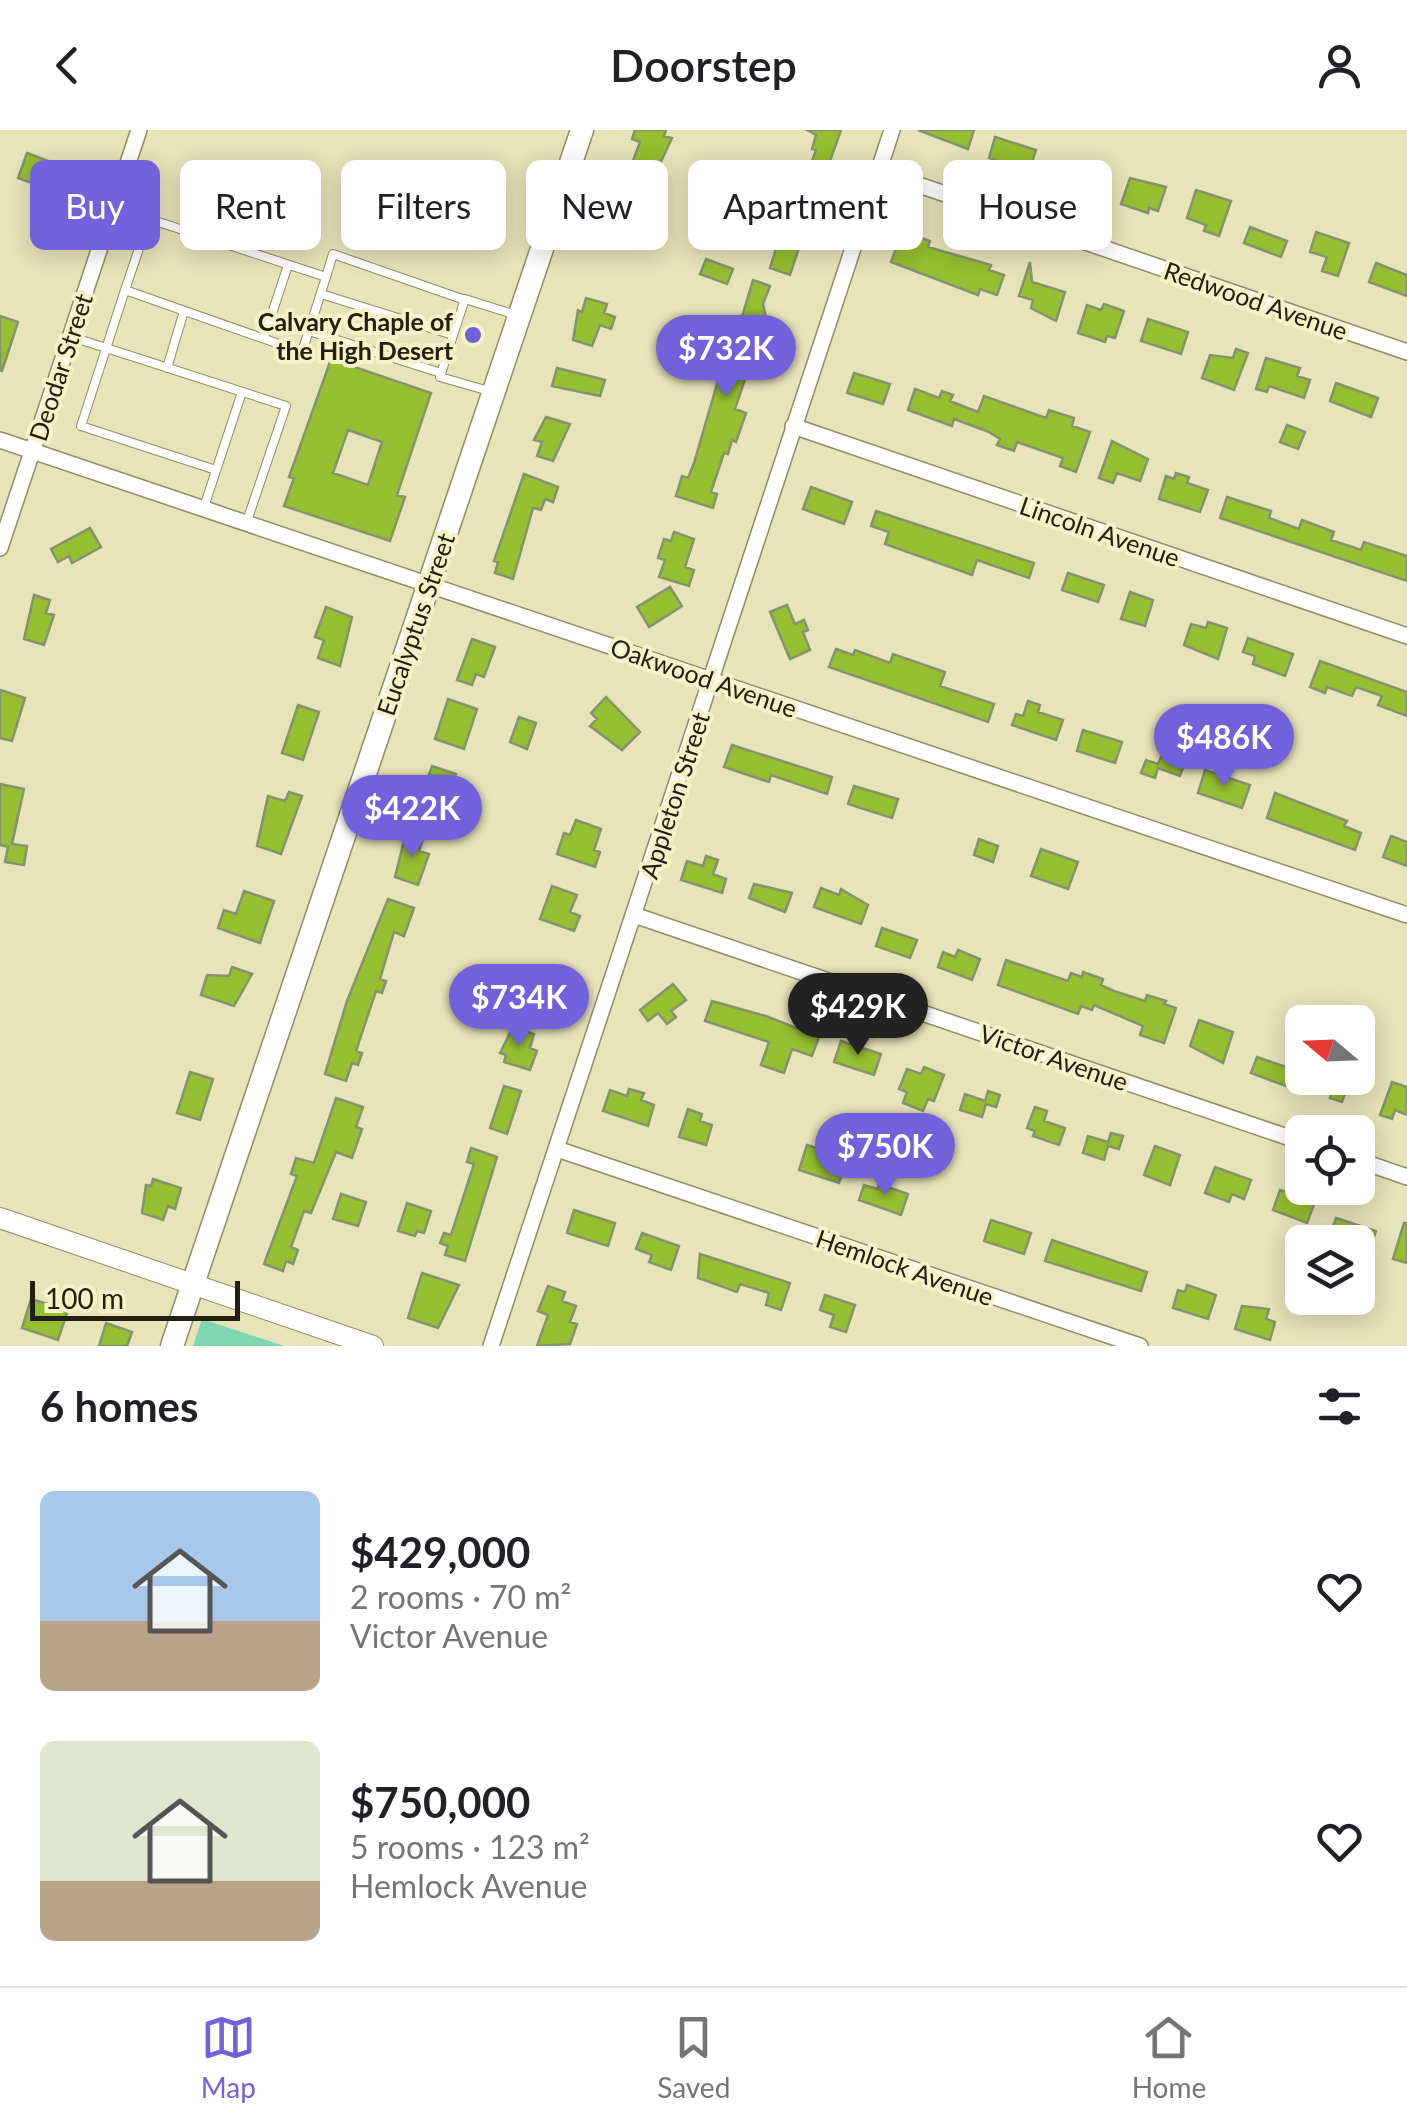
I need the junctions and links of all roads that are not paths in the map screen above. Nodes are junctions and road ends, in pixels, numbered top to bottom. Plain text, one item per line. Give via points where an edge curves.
1 (138, 130) edge
2 (582, 130) edge
3 (892, 130) edge
4 (128, 160) edge
5 (882, 160) edge
6 (923, 186) edge
7 (160, 222) edge
8 (99, 250) edge
9 (139, 250) edge
10 (852, 250) edge
11 (288, 264) junction
12 (326, 277) junction
13 (125, 290) junction
14 (321, 294) junction
15 (464, 300) junction
16 (184, 310) junction
17 (519, 316) junction
18 (309, 330) junction
19 (453, 335) junction
20 (70, 336) junction
21 (264, 338) junction
22 (104, 347) junction
23 (1407, 352) edge
24 (168, 368) junction
25 (441, 373) junction
26 (242, 392) junction
27 (493, 392) junction
28 (793, 426) junction
29 (0, 440) edge
30 (32, 450) junction
31 (216, 470) junction
32 (204, 507) junction
33 (246, 521) junction
34 (0, 548) edge
35 (430, 582) junction
36 (1407, 636) edge
37 (711, 681) junction
38 (634, 915) junction
39 (1407, 915) edge
40 (1285, 1136) edge
41 (557, 1149) junction
42 (1375, 1166) edge
43 (1407, 1177) edge
44 (0, 1218) edge
45 (194, 1282) junction
46 (172, 1346) edge
47 (373, 1346) edge
48 (491, 1346) edge
49 (1140, 1346) edge

1 - 4 street, Deodar Street
2 - 17 main road, Eucalyptus Street
3 - 5 street, Appleton Street
6 - 23 street, Redwood Avenue
7 - 11 lane
8 - 20 street, Deodar Street
9 - 13 lane
10 - 28 street, Appleton Street
11 - 12 lane
11 - 21 lane
12 - 14 lane
12 - 15 lane via 334,254
13 - 16 lane
13 - 22 lane
14 - 18 lane
14 - 19 lane
15 - 17 lane
15 - 19 lane
16 - 21 lane
16 - 24 lane
17 - 27 main road, Eucalyptus Street
18 - 21 lane via 302,352
18 - 25 lane
19 - 25 lane
20 - 22 lane
20 - 30 street, Deodar Street
22 - 24 lane
22 - 31 lane via 81,426
24 - 26 lane
25 - 27 lane
26 - 31 lane
26 - 33 lane via 286,406
27 - 35 main road, Eucalyptus Street
28 - 36 street, Lincoln Avenue
28 - 37 street, Appleton Street
29 - 30 street, Oakwood Avenue
30 - 32 street, Oakwood Avenue
30 - 34 street, Deodar Street
31 - 32 lane
32 - 33 street, Oakwood Avenue
33 - 35 street, Oakwood Avenue
35 - 37 street, Oakwood Avenue
35 - 45 main road, Eucalyptus Street
37 - 38 street, Appleton Street
37 - 39 street, Oakwood Avenue
38 - 40 street, Victor Avenue
38 - 41 street, Appleton Street
41 - 48 street, Appleton Street
41 - 49 street, Hemlock Avenue
42 - 43 street
44 - 45 street
45 - 46 main road, Eucalyptus Street
45 - 47 street

